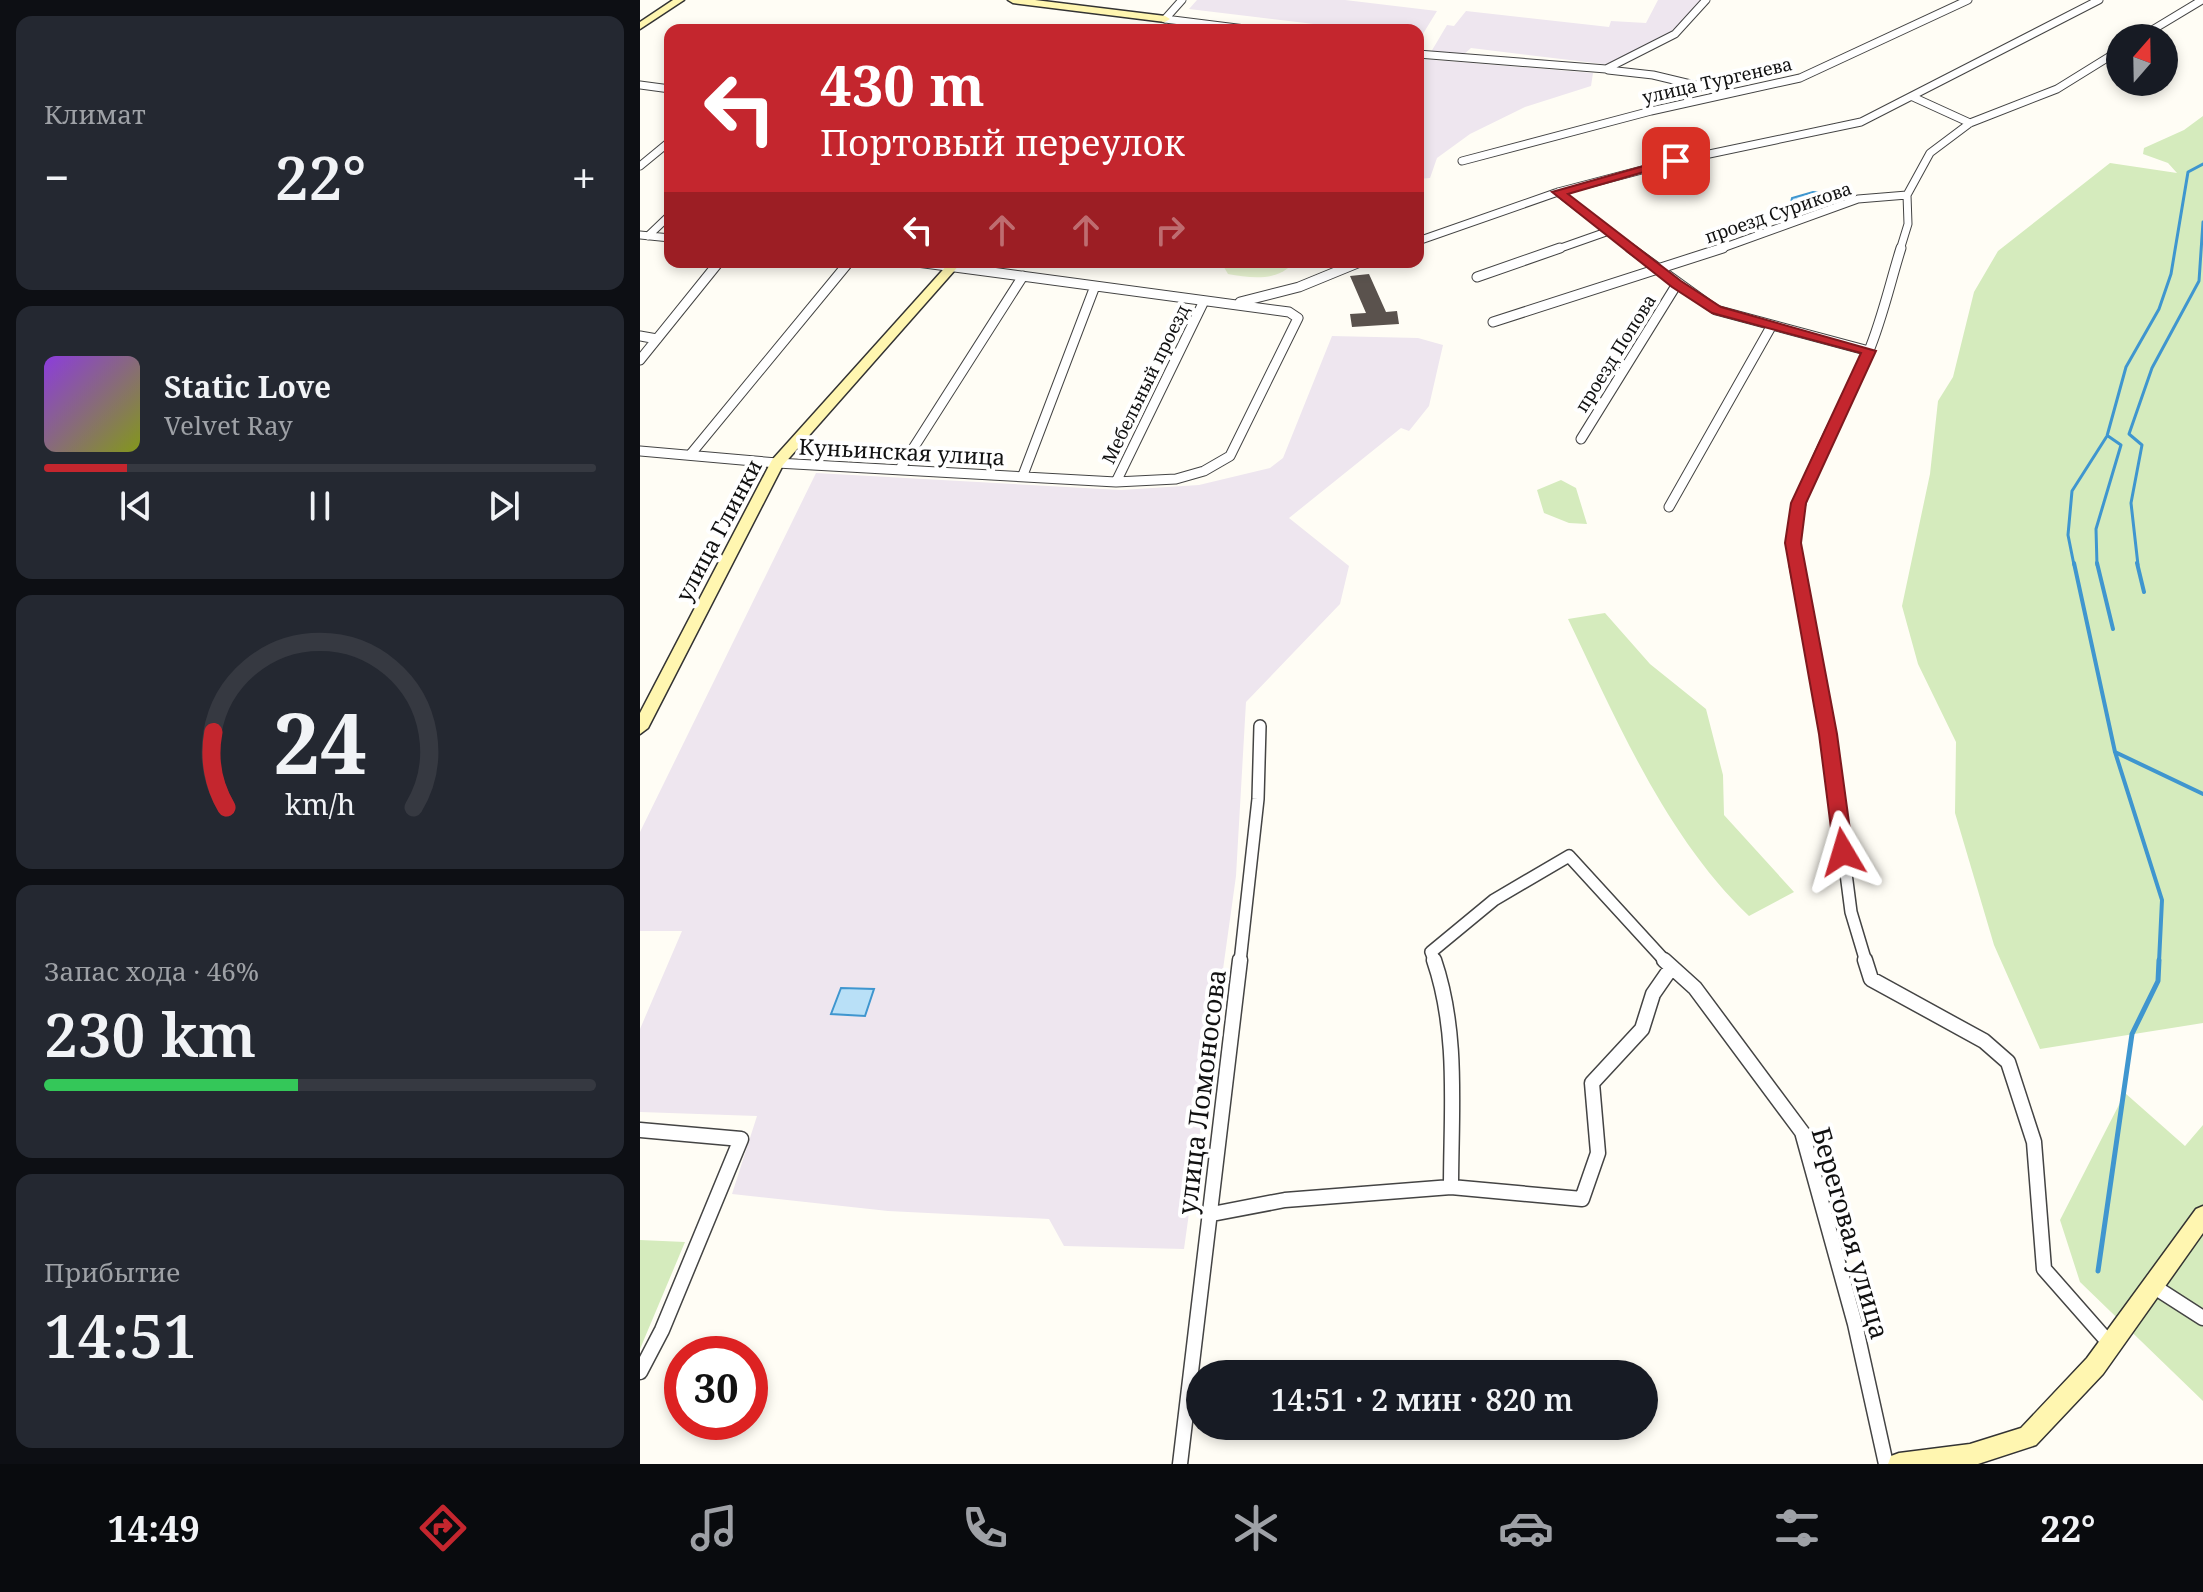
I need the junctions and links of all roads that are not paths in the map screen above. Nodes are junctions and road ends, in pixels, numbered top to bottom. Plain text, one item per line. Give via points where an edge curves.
1 (679, 0) edge
2 (1013, 0) edge
3 (1182, 0) edge
4 (1706, 0) edge
5 (1968, 0) edge
6 (2099, 0) edge
7 (2202, 0) edge
8 (1165, 19) junction
9 (1161, 24) edge
10 (1205, 24) edge
11 (2162, 24) edge
12 (640, 26) edge
13 (1424, 54) edge
14 (2106, 59) edge
15 (1606, 69) junction
16 (640, 85) edge
17 (664, 88) edge
18 (1728, 93) junction
19 (1913, 97) junction
20 (1970, 123) junction
21 (664, 146) edge
22 (1462, 161) dead end
23 (640, 166) edge
24 (1558, 192) junction
25 (1907, 195) junction
26 (664, 220) edge
27 (1609, 231) junction
28 (644, 236) edge
29 (664, 238) edge
30 (1424, 239) edge
31 (714, 268) edge
32 (844, 268) edge
33 (950, 268) edge
34 (977, 268) edge
35 (1345, 268) edge
36 (1662, 270) junction
37 (1023, 276) junction
38 (1477, 277) dead end
39 (1677, 284) junction
40 (1095, 286) junction
41 (1204, 301) junction
42 (1233, 304) junction
43 (1493, 322) dead end
44 (1772, 325) junction
45 (640, 336) edge
46 (657, 339) junction
47 (1869, 351) junction
48 (640, 360) edge
49 (1581, 439) dead end
50 (640, 451) edge
51 (690, 455) junction
52 (777, 463) junction
53 (900, 469) junction
54 (1023, 475) junction
55 (1116, 482) junction
56 (1669, 507) dead end
57 (1260, 726) dead end
58 (640, 728) edge
59 (1671, 968) junction
60 (640, 1130) edge
61 (1451, 1187) junction
62 (1212, 1214) junction
63 (2203, 1216) edge
64 (2153, 1286) junction
65 (2203, 1318) edge
66 (2110, 1344) junction
67 (640, 1372) edge
68 (1180, 1464) edge
69 (1886, 1464) edge
70 (1899, 1464) edge

1 - 12 street
2 - 8 street
3 - 8 street
4 - 15 street via 1675,34
5 - 18 street, улица Тургенева via 1800,78
6 - 19 street
7 - 11 street
8 - 9 street
8 - 10 street
13 - 15 street
14 - 20 street via 2057,89
15 - 18 street
16 - 17 street
18 - 22 street, улица Тургенева
19 - 20 street
19 - 24 street via 1861,122
20 - 25 street via 1930,153
21 - 23 street
24 - 27 street
24 - 30 street
25 - 36 street, проезд Сурикова via 1858,199
25 - 47 street via 1908,224
26 - 28 street
27 - 36 street
27 - 38 street
28 - 29 street
31 - 46 street
32 - 51 street
33 - 52 street, улица Глинки
34 - 37 street
35 - 42 street
36 - 39 street
36 - 43 street, проезд Попова
37 - 40 street
37 - 53 street
39 - 44 street via 1716,310
39 - 49 street, проезд Попова
40 - 41 street
40 - 54 street
41 - 42 street
41 - 55 street, Мебельный проезд
42 - 55 street, Куньинская улица via 1298,318 1230,456 1196,475
44 - 47 street
44 - 56 street
45 - 46 street
46 - 48 street
47 - 66 street via 1799,503 1793,543 1828,734 1851,912 1871,979 1984,1041 2008,1062 2034,1142 2044,1269
50 - 51 street, Куньинская улица
51 - 52 street, Куньинская улица
52 - 53 street, Куньинская улица
52 - 58 street, улица Глинки
53 - 54 street, Куньинская улица
54 - 55 street, Куньинская улица
57 - 62 street, улица Ломоносова via 1258,799
59 - 61 street via 1653,994 1642,1029 1592,1083 1598,1153 1582,1199
59 - 61 street, Береговая улица via 1569,856 1494,900 1431,952 1446,996 1451,1048
59 - 69 street, Береговая улица via 1695,988 1802,1132 1855,1324
60 - 67 street via 741,1139
61 - 62 street via 1285,1200
62 - 68 street, улица Ломоносова
63 - 64 street
64 - 65 street
64 - 66 street
66 - 70 street via 2028,1437 1970,1455

